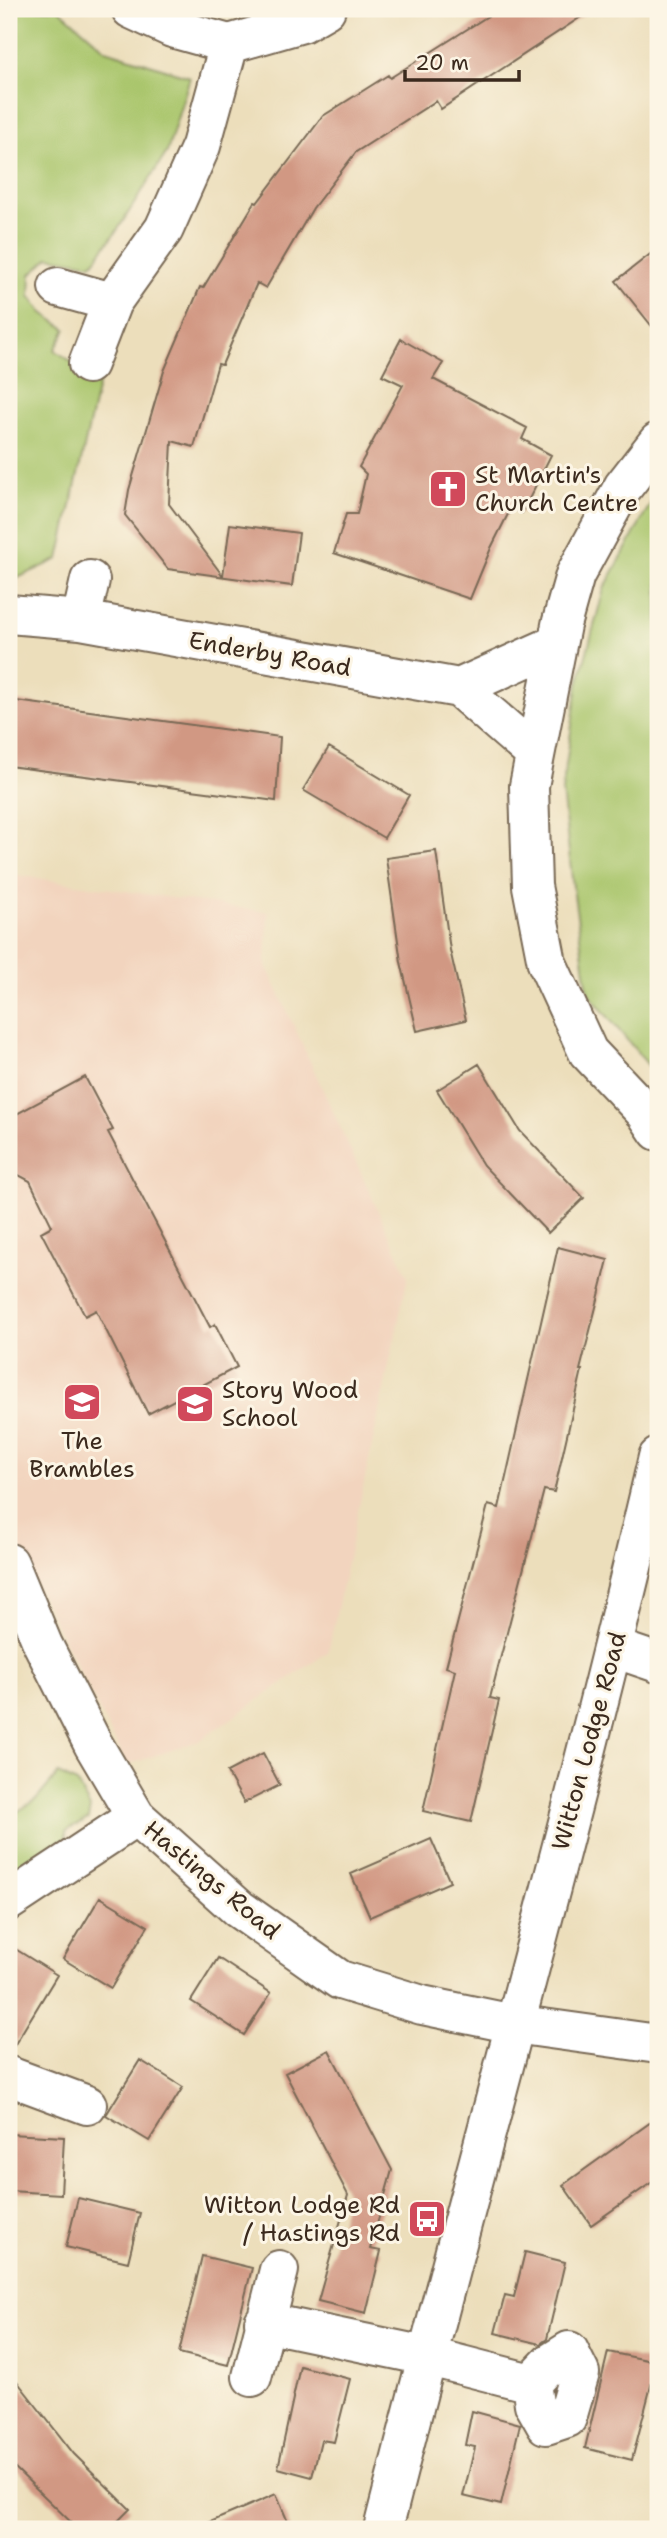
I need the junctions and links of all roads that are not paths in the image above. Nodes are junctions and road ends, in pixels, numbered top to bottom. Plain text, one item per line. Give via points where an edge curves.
1 (131, 9) edge
2 (326, 9) edge
3 (229, 44) junction
4 (58, 287) dead end
5 (113, 302) junction
6 (88, 365) dead end
7 (658, 442) edge
8 (90, 580) dead end
9 (9, 614) edge
10 (81, 620) junction
11 (557, 643) junction
12 (459, 688) junction
13 (535, 754) junction
14 (654, 1122) edge
15 (658, 1457) edge
16 (9, 1563) edge
17 (614, 1648) junction
18 (658, 1663) edge
19 (136, 1818) junction
20 (9, 1901) edge
21 (514, 2024) junction
22 (658, 2044) edge
23 (9, 2076) edge
24 (87, 2105) dead end
25 (279, 2270) dead end
26 (264, 2322) junction
27 (426, 2356) junction
28 (252, 2377) dead end
29 (531, 2383) dead end
30 (383, 2529) edge

1 - 3 street via 172,28
2 - 3 street via 302,23
3 - 5 street via 201,146 164,229
4 - 5 street
5 - 6 street
7 - 11 street via 623,487 575,575
8 - 10 street
9 - 10 street, Enderby Road
10 - 12 street, Enderby Road
11 - 12 street
11 - 13 street
12 - 13 street
13 - 14 street via 529,786 533,886 547,964 588,1052
15 - 17 street, Witton Lodge Road
16 - 19 street, Hastings Road via 43,1645
17 - 18 street
17 - 21 street, Witton Lodge Road
19 - 20 street
19 - 21 street, Hastings Road via 239,1909 340,1980 422,2005
21 - 22 street
21 - 27 street, Witton Lodge Road
23 - 24 street
25 - 26 street
26 - 27 street
26 - 28 street
27 - 29 street
27 - 30 street, Witton Lodge Road

